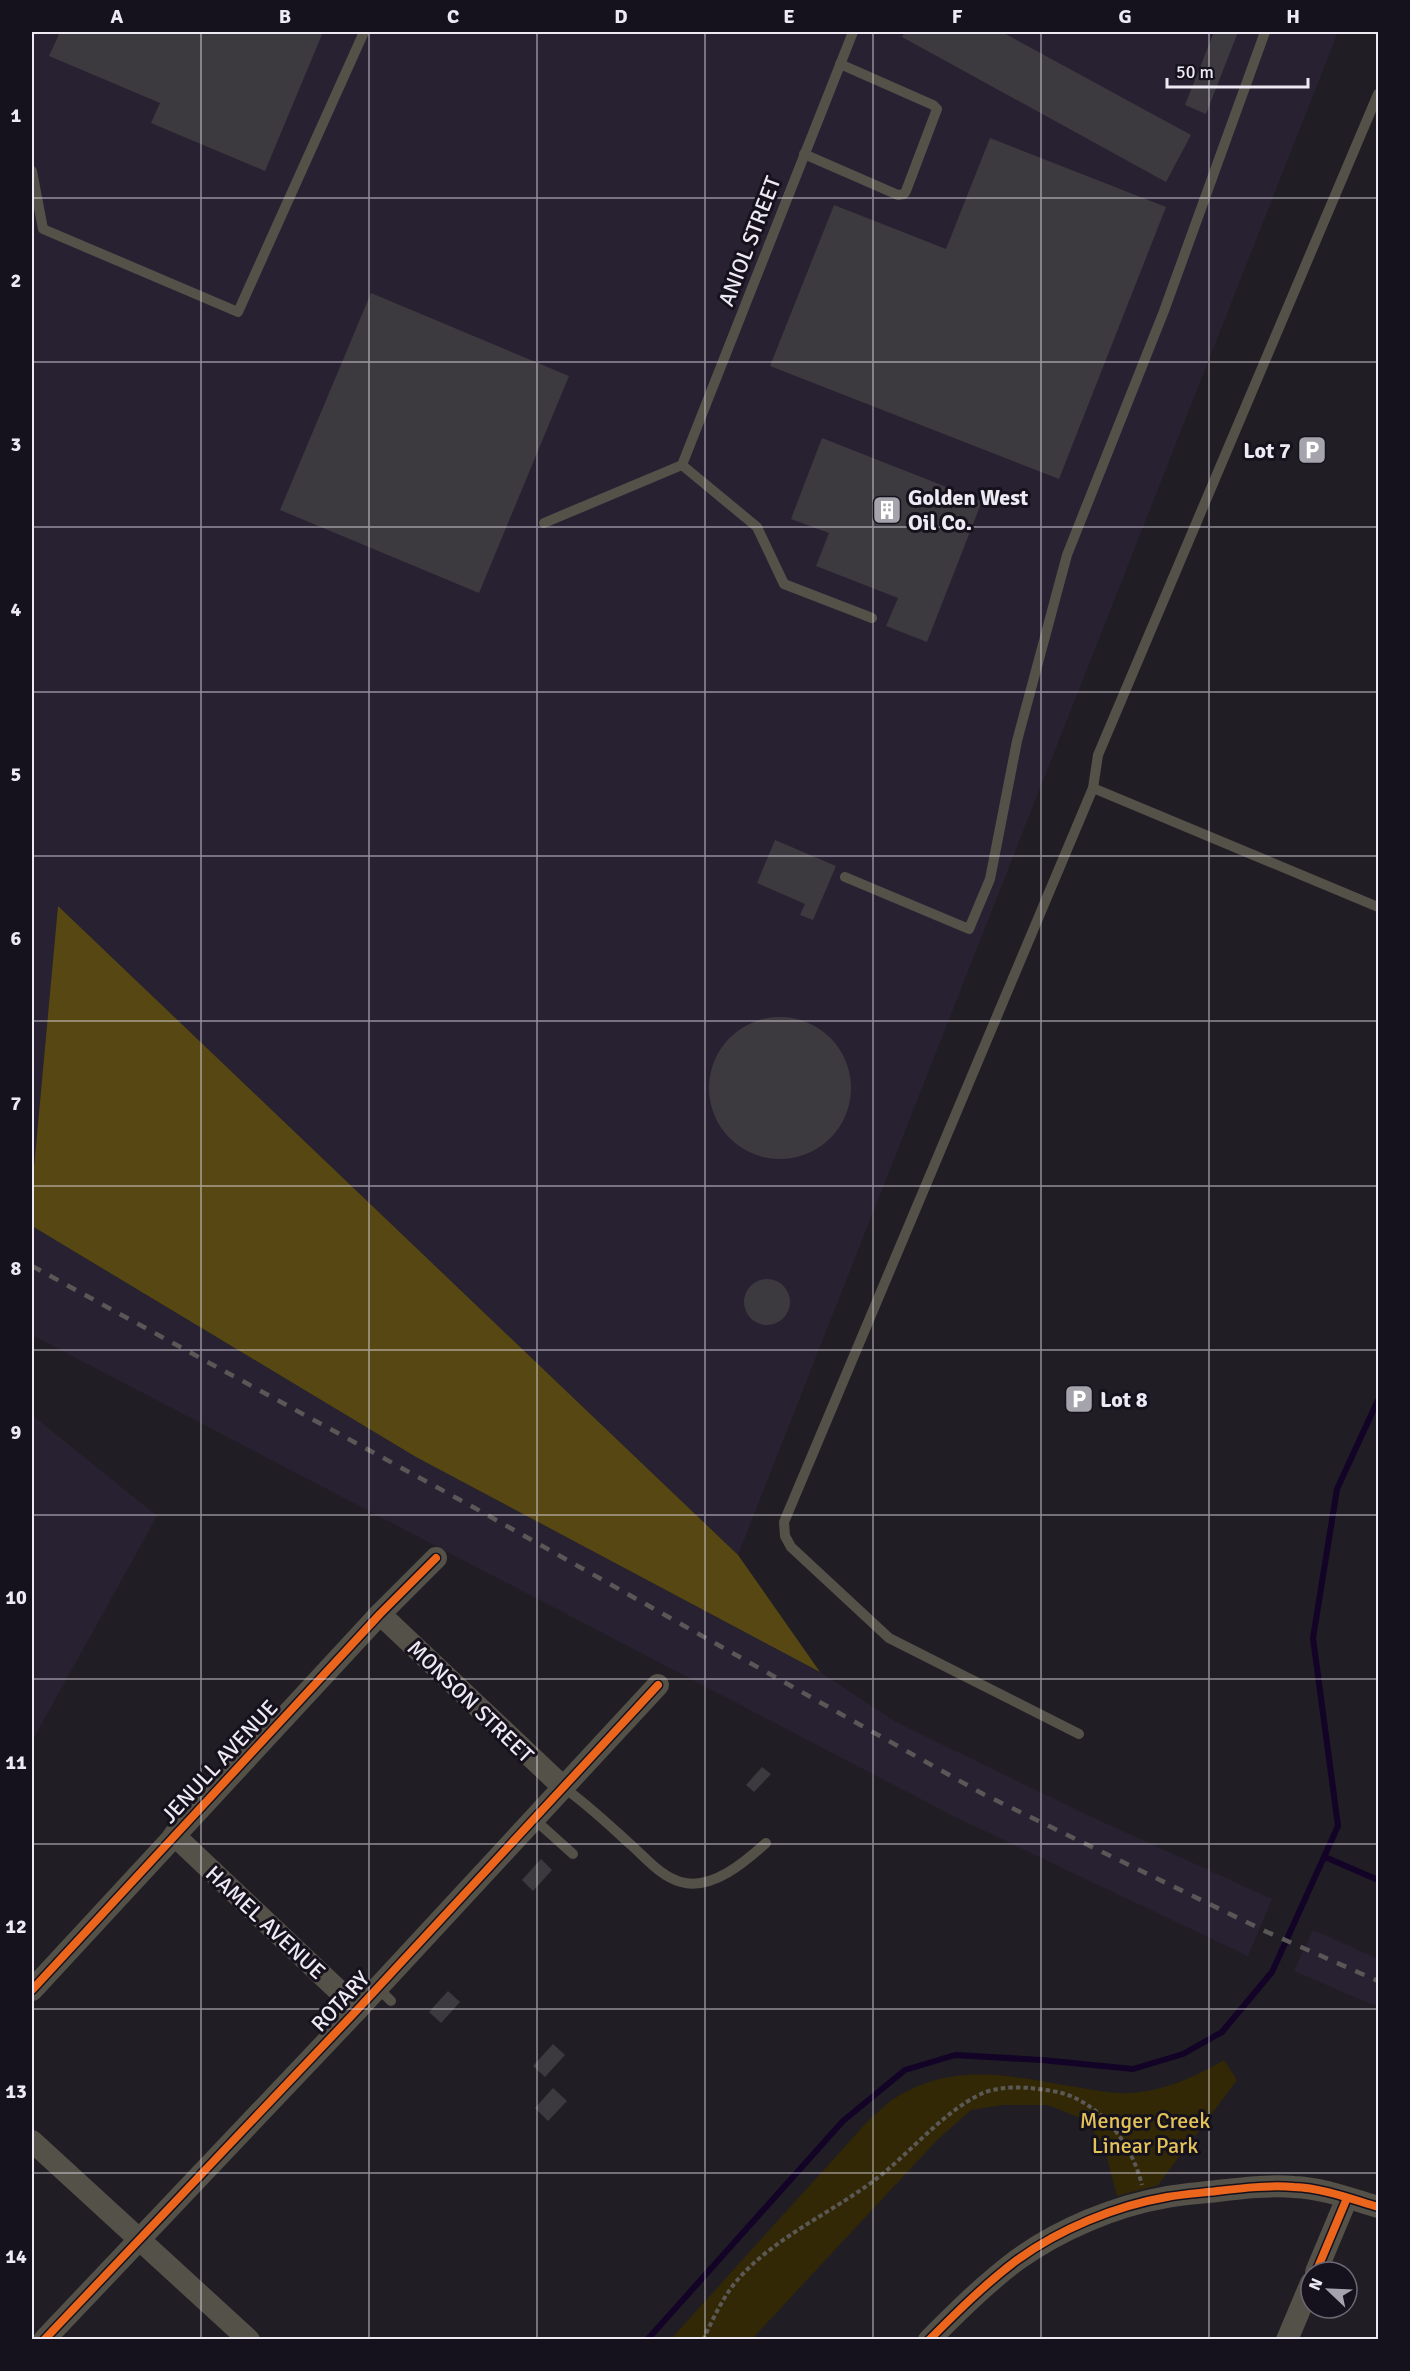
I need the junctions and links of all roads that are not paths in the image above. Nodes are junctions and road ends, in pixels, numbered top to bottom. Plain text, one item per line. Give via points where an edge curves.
1 (364, 32) edge
2 (853, 32) edge
3 (1265, 32) edge
4 (840, 64) junction
5 (1378, 94) edge
6 (804, 154) junction
7 (32, 171) edge
8 (682, 465) junction
9 (544, 523) dead end
10 (872, 618) dead end
11 (1093, 788) junction
12 (846, 877) dead end
13 (1378, 907) edge
14 (436, 1558) dead end
15 (380, 1614) junction
16 (658, 1685) dead end
17 (1079, 1734) dead end
18 (563, 1787) junction
19 (534, 1819) junction
20 (174, 1835) junction
21 (766, 1843) dead end
22 (573, 1854) dead end
23 (32, 1990) edge
24 (358, 2009) junction
25 (32, 2141) edge
26 (1347, 2198) junction
27 (1378, 2207) edge
28 (140, 2238) junction
29 (1321, 2260) edge
30 (1299, 2312) edge
31 (45, 2340) edge
32 (249, 2340) edge
33 (930, 2340) edge
34 (1287, 2340) edge

1 - 7 lane via 238,312 43,229
2 - 4 lane, ANIOL STREET
3 - 12 lane via 1164,310 1066,555 1017,741 990,879 969,929
4 - 6 lane, ANIOL STREET
4 - 6 lane via 937,109 906,191 898,195
5 - 11 lane via 1098,755
6 - 8 lane, ANIOL STREET
8 - 9 lane
8 - 10 lane via 757,527 784,584
11 - 13 lane
11 - 17 lane via 784,1522 784,1536 791,1547 889,1638
14 - 15 street, JENULL AVENUE
15 - 18 street, MONSON STREET
15 - 20 street, JENULL AVENUE
16 - 18 street, ROTARY
18 - 19 street, ROTARY
18 - 21 lane via 665,1875 683,1883 710,1881 740,1867
19 - 22 lane
19 - 24 street, ROTARY via 384,1994
20 - 23 street, JENULL AVENUE
20 - 24 street, HAMEL AVENUE
24 - 28 street, ROTARY
25 - 28 street
26 - 27 street
26 - 29 street
26 - 33 street via 1295,2187 1254,2187 1138,2203 1067,2231 1019,2259 982,2287
28 - 31 street, ROTARY
28 - 32 street
30 - 34 street

